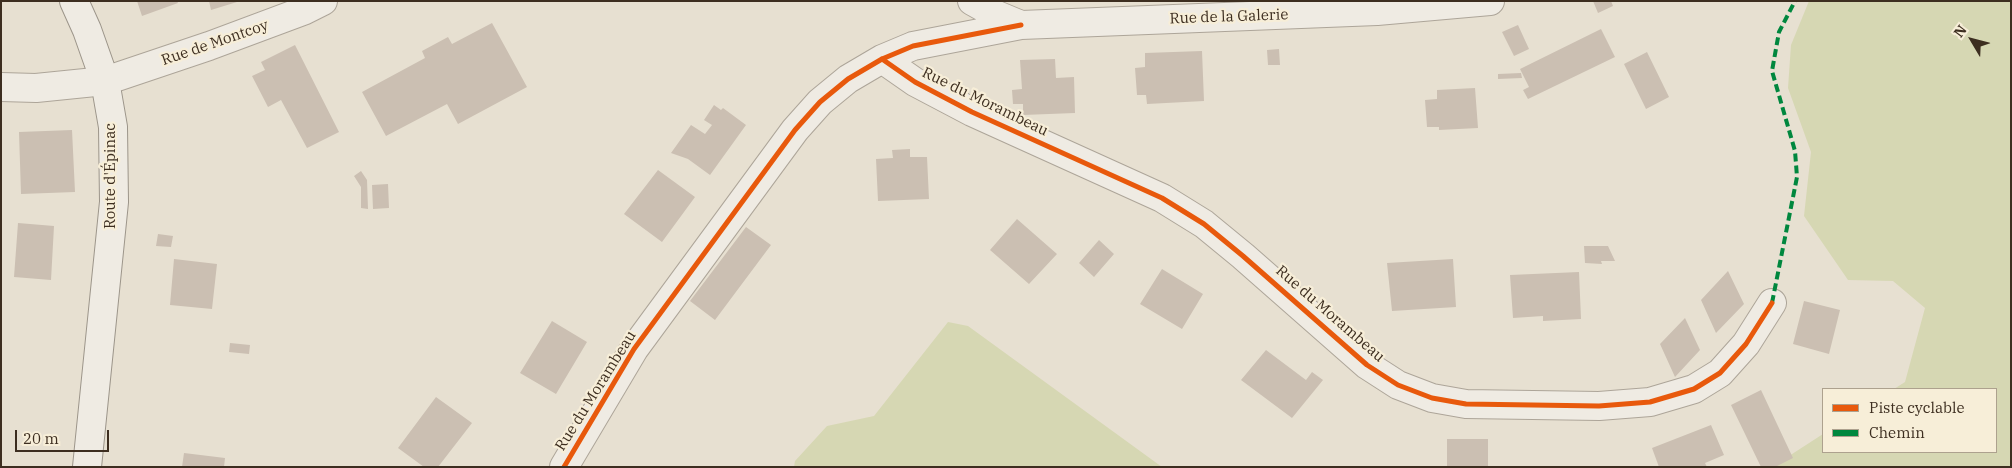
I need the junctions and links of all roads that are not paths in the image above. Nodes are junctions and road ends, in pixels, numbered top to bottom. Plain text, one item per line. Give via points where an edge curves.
1 (74, 1) edge
2 (323, 1) edge
3 (972, 1) edge
4 (1490, 1) edge
5 (1021, 26) junction
6 (882, 59) junction
7 (105, 81) junction
8 (1, 87) edge
9 (1772, 303) dead end
10 (87, 467) edge
11 (564, 467) edge

1 - 7 street, Route d'Épinac
2 - 7 street, Rue de Montcoy via 209,46
3 - 5 street, Rue de la Galerie
4 - 5 street, Rue de la Galerie via 1377,11
5 - 6 street, Rue du Morambeau via 913,46
6 - 9 street, Rue du Morambeau via 915,82 972,112 1162,198 1204,224 1366,365 1398,385 1432,398 1466,404 1599,406 1650,402 1694,389 1720,373 1746,344
6 - 11 street, Rue du Morambeau via 848,78 795,130 634,349
7 - 8 street, Rue de Montcoy via 36,88
7 - 10 street, Route d'Épinac via 113,127 114,202

